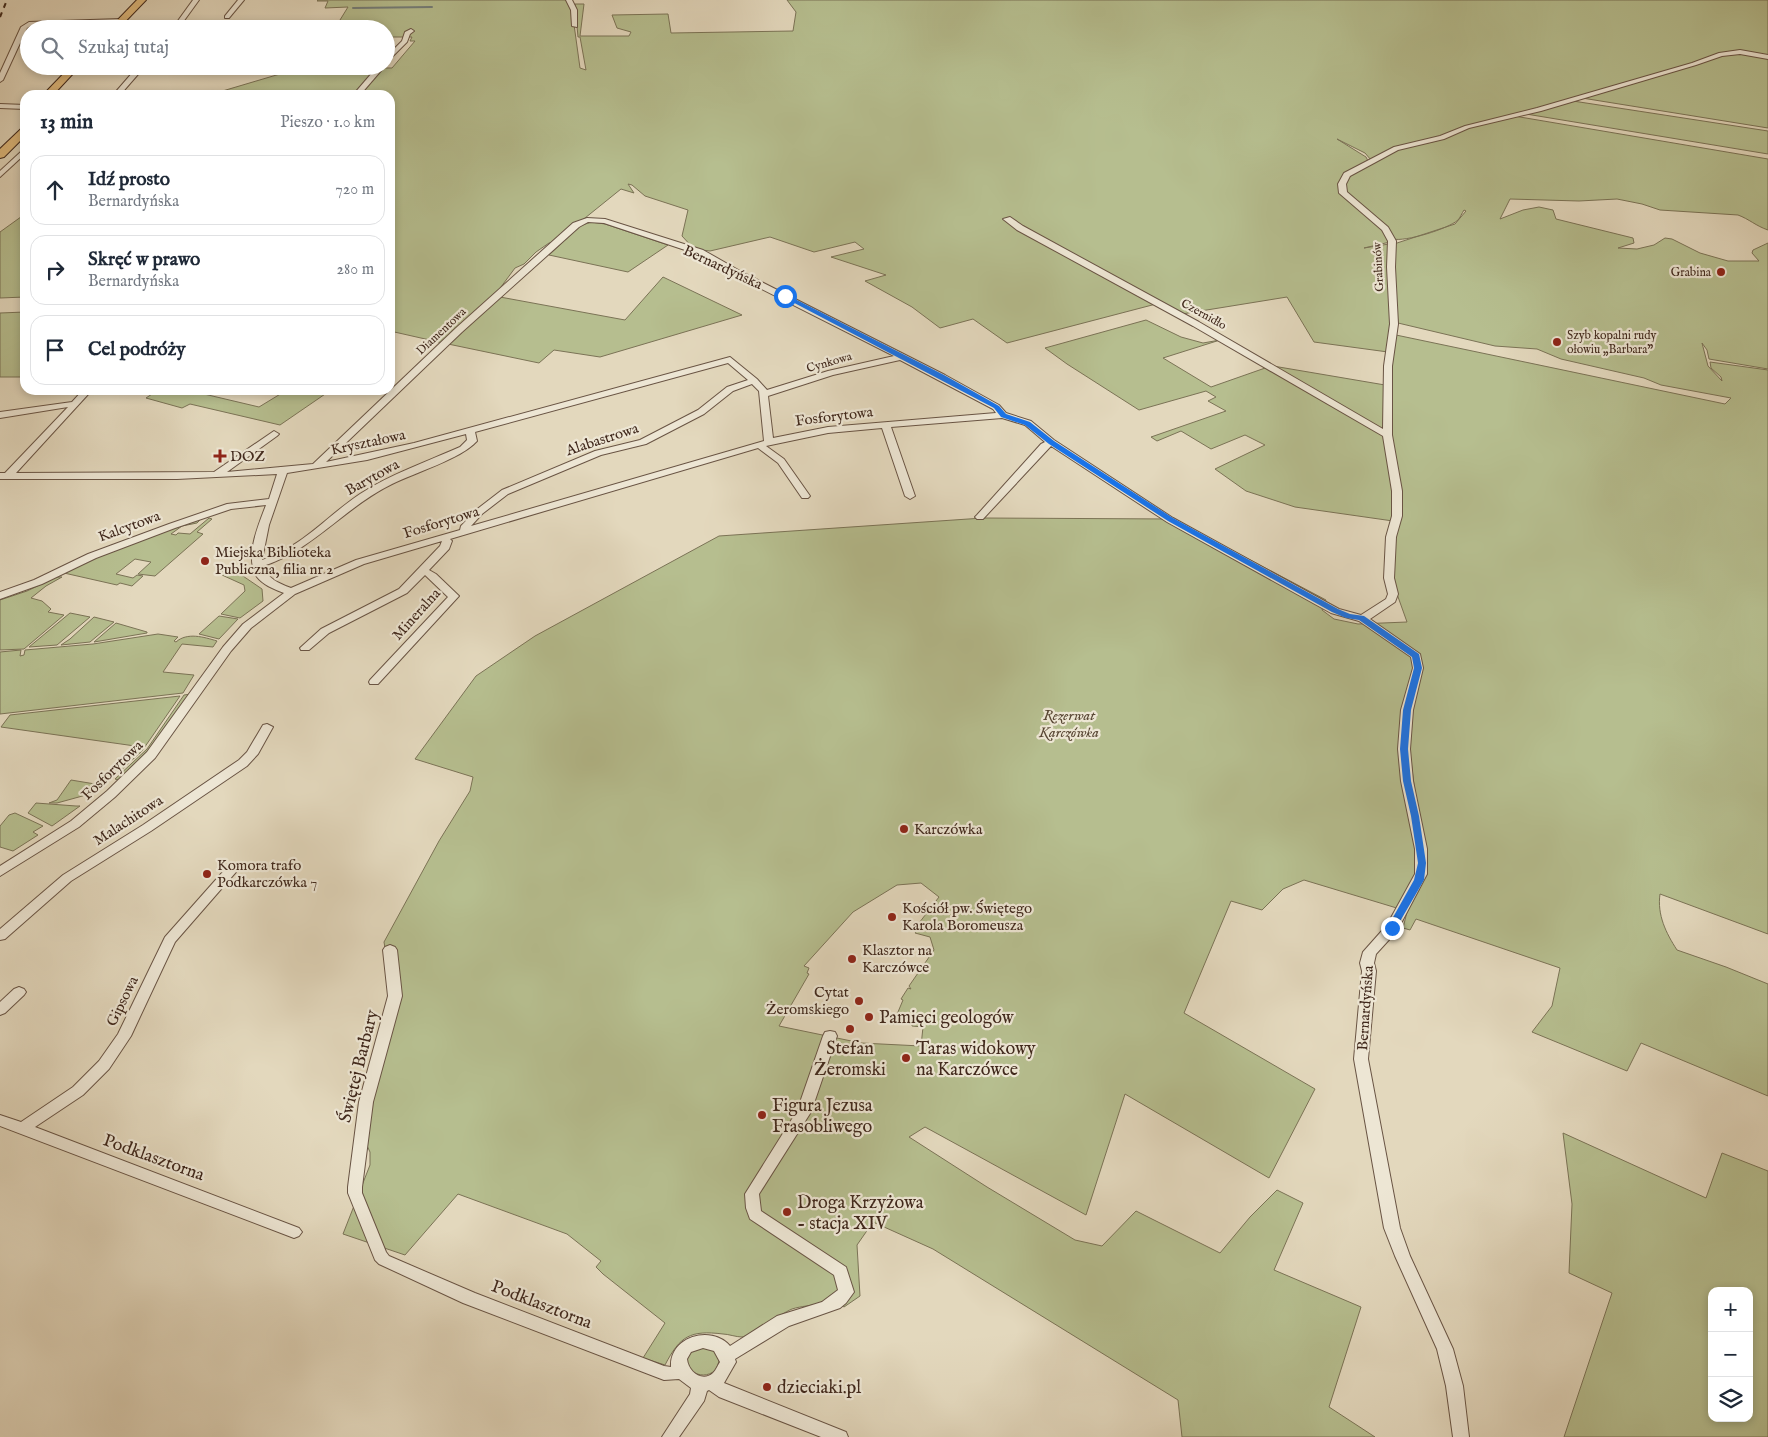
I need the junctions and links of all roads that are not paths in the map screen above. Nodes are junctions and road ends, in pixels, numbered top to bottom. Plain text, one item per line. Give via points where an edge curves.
1 (142, 0) edge
2 (152, 0) edge
3 (196, 0) edge
4 (241, 0) edge
5 (569, 0) edge
6 (226, 17) dead end
7 (127, 20) edge
8 (129, 20) edge
9 (182, 20) edge
10 (575, 26) dead end
11 (411, 31) dead end
12 (20, 36) edge
13 (395, 51) edge
14 (1768, 58) edge
15 (67, 75) edge
16 (78, 75) edge
17 (134, 75) edge
18 (374, 75) edge
19 (0, 80) edge
20 (53, 90) edge
21 (64, 90) edge
22 (121, 90) edge
23 (360, 90) edge
24 (0, 106) edge
25 (20, 107) edge
26 (20, 123) edge
27 (20, 135) edge
28 (0, 143) edge
29 (0, 155) edge
30 (20, 155) edge
31 (0, 175) edge
32 (1007, 219) dead end
33 (587, 220) joint
34 (900, 357) junction
35 (754, 381) junction
36 (395, 391) edge
37 (764, 394) junction
38 (83, 395) edge
39 (391, 395) edge
40 (75, 404) junction
41 (0, 415) edge
42 (1003, 415) junction
43 (886, 426) junction
44 (470, 432) junction
45 (274, 434) dead end
46 (1387, 435) junction
47 (769, 442) junction
48 (1051, 442) junction
49 (758, 445) junction
50 (316, 467) junction
51 (283, 471) junction
52 (217, 474) junction
53 (4, 476) edge
54 (805, 496) dead end
55 (910, 496) dead end
56 (274, 500) junction
57 (980, 517) dead end
58 (465, 531) junction
59 (444, 538) junction
60 (257, 565) junction
61 (424, 571) junction
62 (291, 592) junction
63 (0, 596) edge
64 (1362, 618) junction
65 (305, 648) dead end
66 (374, 682) dead end
67 (267, 727) dead end
68 (232, 869) dead end
69 (0, 872) edge
70 (0, 936) edge
71 (390, 950) dead end
72 (19, 992) dead end
73 (0, 1010) edge
74 (830, 1036) dead end
75 (0, 1120) edge
76 (22, 1129) junction
77 (294, 1232) dead end
78 (376, 1247) joint
79 (727, 1355) junction
80 (680, 1372) junction
81 (707, 1382) junction
82 (670, 1437) edge
83 (840, 1437) edge
84 (1462, 1437) edge

1 - 7 main road
2 - 8 main road
3 - 9 street
4 - 6 street
5 - 10 street via 574,10
11 - 13 street
12 - 19 street
14 - 46 street, Grabinów via 1734,52 1721,54 1539,110 1396,148 1347,176 1342,184 1343,193 1386,229 1392,242 1394,324 1388,366
15 - 20 main road
16 - 21 main road
17 - 22 street
18 - 23 street
24 - 25 street
26 - 28 main road
27 - 29 main road
30 - 31 street
32 - 46 street, Czernidło
33 - 34 street, Bernardyńska via 605,221 700,252
33 - 36 street, Diamentowa via 576,225
34 - 37 street, Cynkowa via 834,372
34 - 42 street, Bernardyńska via 996,407
35 - 37 street
35 - 44 street, Kryształowa via 730,360
35 - 58 street, Alabastrowa via 730,389 700,412 643,442 598,453 505,492 470,521
37 - 47 street
38 - 40 street
39 - 50 street, Diamentowa
40 - 41 street
40 - 53 street
42 - 43 street, Fosforytowa
42 - 48 street, Bernardyńska via 1028,423
43 - 47 street, Fosforytowa via 817,432
43 - 55 street
44 - 50 street, Kryształowa via 368,458
44 - 60 street, Barytowa via 472,440 463,449 368,493 310,538 274,560
45 - 52 street
46 - 64 street, Grabinów via 1397,516 1391,537 1389,578 1393,594 1380,609
47 - 49 street, Fosforytowa
48 - 57 street
48 - 64 street, Bernardyńska via 1188,530 1335,611
49 - 54 street via 781,461
49 - 58 street, Fosforytowa
50 - 51 street, Kryształowa
51 - 52 street, Kryształowa
51 - 56 street
52 - 53 street, Kryształowa
56 - 60 street via 259,540
56 - 63 street, Kalcytowa via 230,506 172,526
58 - 59 street, Fosforytowa
59 - 61 street via 447,544
59 - 62 street, Fosforytowa via 360,562
60 - 62 street via 261,576
61 - 65 street via 402,591 330,628
61 - 66 street, Mineralna via 454,596
62 - 69 street, Fosforytowa via 261,613 236,637 151,755 111,794 62,833
64 - 84 street, Bernardyńska via 1416,656 1418,668 1407,710 1404,749 1422,863 1419,880 1403,910 1388,934 1370,952 1362,1063 1392,1228 1444,1348 1458,1400
67 - 70 street, Malachitowa via 243,763 67,878
68 - 76 street, Gipsowa via 170,940 124,1036 101,1069 78,1091
71 - 78 street, Świętej Barbary via 395,996 366,1102 355,1187
72 - 73 street
74 - 79 street via 807,1104 752,1194 756,1214 841,1272 846,1292 831,1306 789,1318
75 - 76 street, Podklasztorna
76 - 77 street, Podklasztorna
78 - 80 street, Podklasztorna via 380,1256 391,1264 469,1298 664,1372
79 - 80 street via 718,1344 696,1342 680,1355
79 - 81 street via 725,1370
80 - 81 street, Podklasztorna via 690,1381
81 - 82 street
81 - 83 street, Podklasztorna

